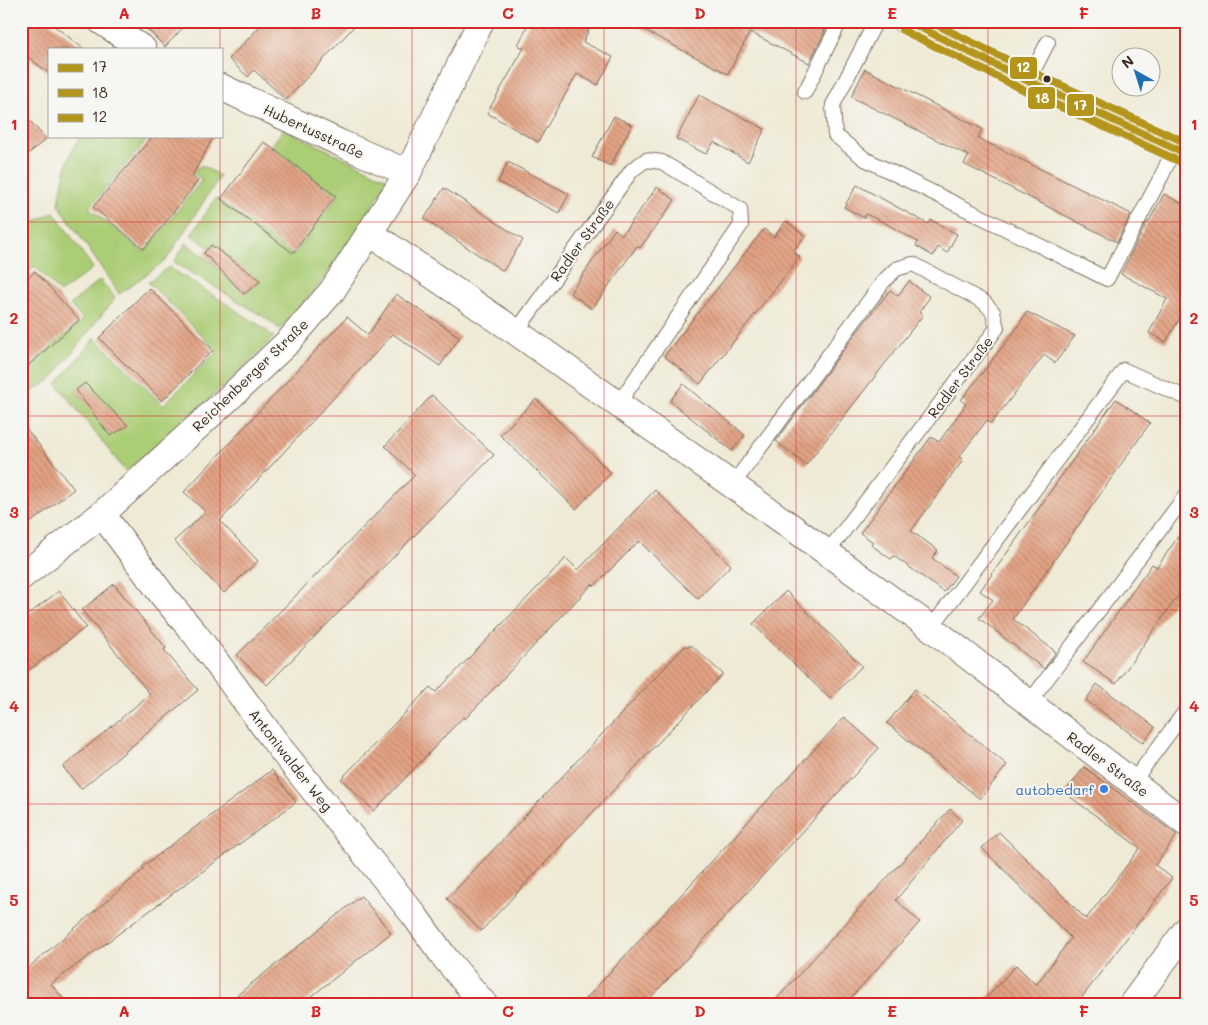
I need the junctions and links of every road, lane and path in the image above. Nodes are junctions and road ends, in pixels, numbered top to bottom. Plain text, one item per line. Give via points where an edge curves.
1 (101, 21) edge
2 (481, 21) edge
3 (840, 21) edge
4 (876, 21) edge
5 (906, 21) edge
6 (1048, 42) dead end
7 (141, 48) edge
8 (1028, 81) junction
9 (222, 87) edge
10 (805, 92) dead end
11 (1181, 151) edge
12 (408, 173) junction
13 (370, 233) junction
14 (516, 332) junction
15 (1187, 398) edge
16 (618, 404) junction
17 (733, 484) junction
18 (1187, 494) edge
19 (102, 514) junction
20 (827, 553) junction
21 (21, 578) edge
22 (931, 628) junction
23 (1028, 704) junction
24 (1187, 710) edge
25 (1132, 782) junction
26 (1187, 824) edge
27 (1187, 930) edge
28 (484, 1004) edge
29 (1132, 1004) edge

1 - 7 street
2 - 12 street, Reichenberger Straße
3 - 10 lane
4 - 11 lane via 833,105 836,135 865,159 1107,280 1162,176
5 - 8 street
6 - 8 lane
8 - 11 street
9 - 12 street, Hubertusstraße
12 - 13 street, Reichenberger Straße
13 - 14 street, Radler Straße
13 - 19 street, Reichenberger Straße via 332,291 289,341
14 - 16 street, Radler Straße
14 - 16 lane, Radler Straße via 632,170 646,160 662,162 740,209 741,225
15 - 22 lane via 1124,370
16 - 17 street, Radler Straße
17 - 20 street, Radler Straße
17 - 20 lane, Radler Straße via 883,282 896,269 913,264 984,302 993,312 997,328
18 - 23 lane
19 - 21 street, Reichenberger Straße
19 - 28 street, Antoniwalder Weg via 283,752
20 - 22 street, Radler Straße
22 - 23 street, Radler Straße
23 - 25 street, Radler Straße
24 - 25 lane
25 - 26 street, Radler Straße
27 - 29 street

